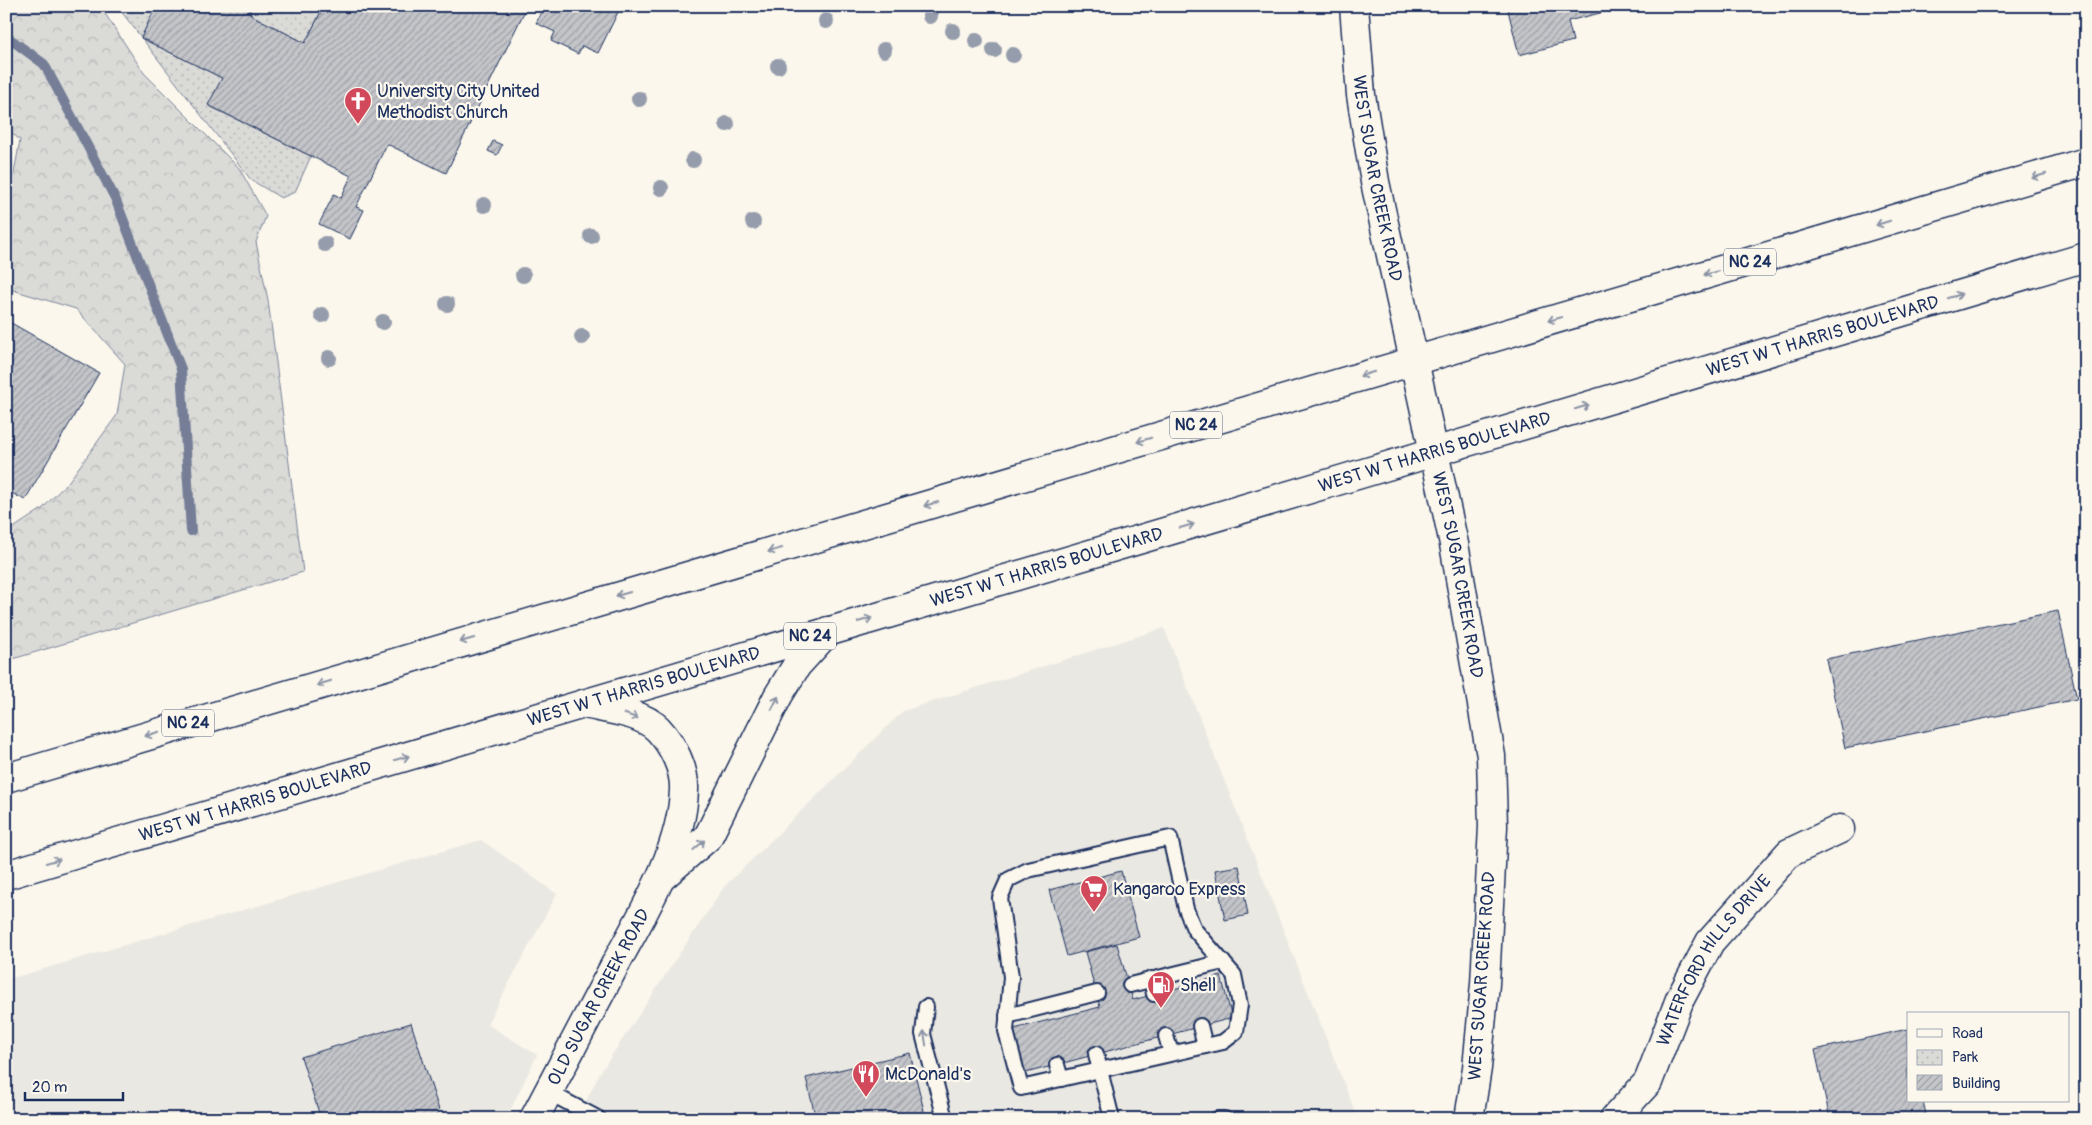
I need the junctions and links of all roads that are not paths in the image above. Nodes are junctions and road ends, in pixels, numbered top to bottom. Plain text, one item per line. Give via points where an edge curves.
1 (1354, 6) edge
2 (2086, 162) edge
3 (2086, 257) edge
4 (1414, 360) junction
5 (1434, 451) junction
6 (828, 631) junction
7 (584, 704) junction
8 (6, 778) edge
9 (1840, 829) dead end
10 (6, 874) edge
11 (662, 877) junction
12 (1223, 962) junction
13 (1184, 971) junction
14 (1151, 979) junction
15 (1130, 985) dead end
16 (1188, 985) dead end
17 (1097, 993) dead end
18 (1154, 994) dead end
19 (926, 1007) dead end
20 (1008, 1016) junction
21 (1200, 1026) dead end
22 (1166, 1036) dead end
23 (1205, 1046) junction
24 (1171, 1053) junction
25 (1096, 1054) dead end
26 (1057, 1065) dead end
27 (1100, 1069) junction
28 (1061, 1079) junction
29 (548, 1092) junction
30 (534, 1119) edge
31 (599, 1119) edge
32 (945, 1119) edge
33 (1112, 1119) edge
34 (1217, 1119) edge
35 (1225, 1119) edge
36 (1469, 1119) edge
37 (1614, 1119) edge

1 - 4 main road, WEST SUGAR CREEK ROAD via 1362,95 1375,182
2 -> 4 main road, NC 24
5 -> 3 main road, WEST W T HARRIS BOULEVARD / NC 24
4 - 5 main road, WEST SUGAR CREEK ROAD
4 -> 8 main road, NC 24
6 -> 5 main road, WEST W T HARRIS BOULEVARD / NC 24
5 - 36 main road, WEST SUGAR CREEK ROAD via 1491,756 1493,826 1485,984
6 - 7 main road, WEST W T HARRIS BOULEVARD / NC 24
11 -> 6 main road, OLD SUGAR CREEK ROAD via 708,837 778,696 797,665
10 -> 7 main road, WEST W T HARRIS BOULEVARD / NC 24
7 -> 11 main road, OLD SUGAR CREEK ROAD via 646,721 657,728 680,764 684,790 679,822
9 - 37 main road, WATERFORD HILLS DRIVE via 1789,853 1710,942 1680,999 1648,1082
11 - 29 main road, OLD SUGAR CREEK ROAD
12 - 13 lane
12 - 20 lane via 1194,928 1186,909 1170,838 1028,870 1008,880 1000,898 1011,977
12 - 23 lane via 1234,975 1240,1006 1236,1032 1223,1042
13 - 14 lane
13 - 16 lane
14 - 15 lane
14 - 18 lane
17 - 20 lane via 1081,1004 1043,1014
32 -> 19 lane via 923,1034
20 - 28 lane via 1006,1031 1021,1088
21 - 23 lane
22 - 24 lane
23 - 24 lane
24 - 27 lane
25 - 27 lane
26 - 28 lane
27 - 28 lane
27 - 33 lane
29 - 30 main road, OLD SUGAR CREEK ROAD
29 - 31 lane
34 - 35 lane

